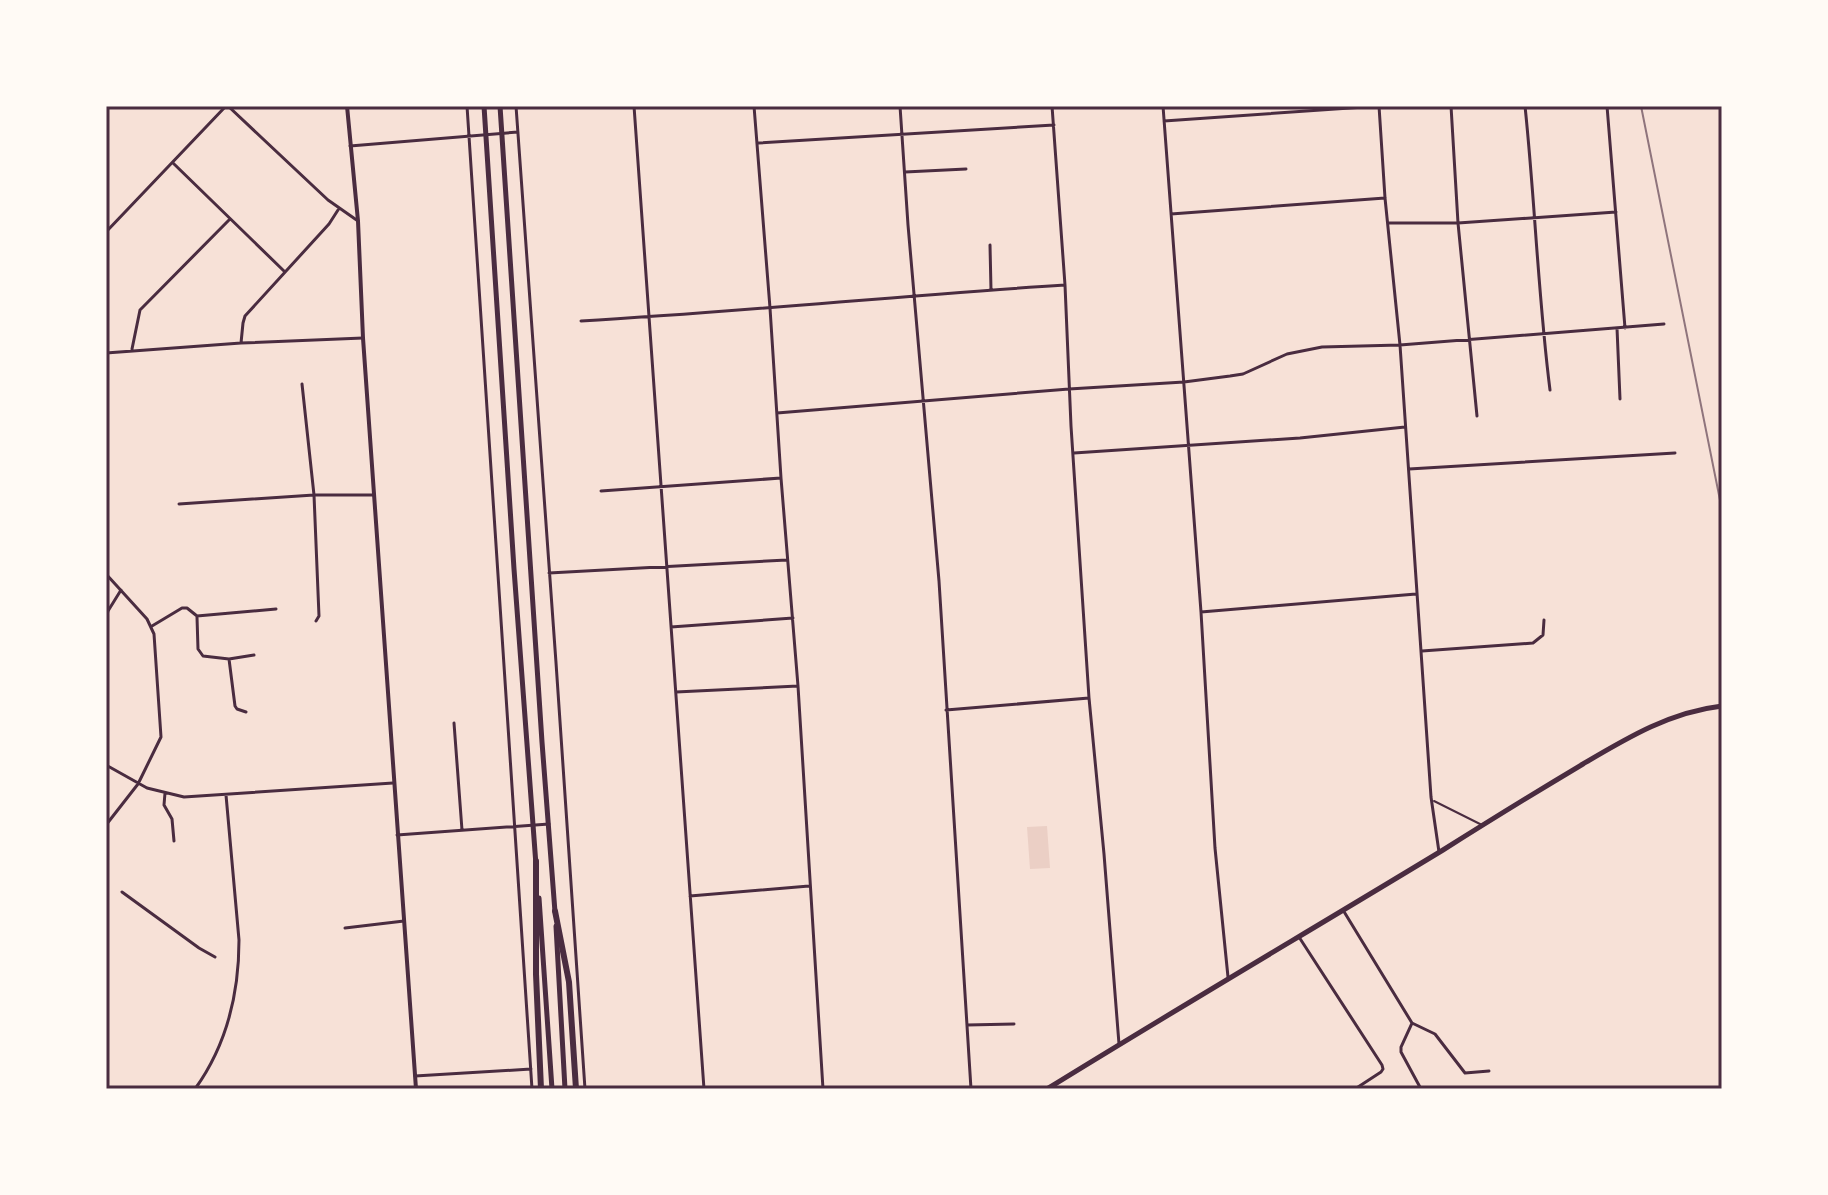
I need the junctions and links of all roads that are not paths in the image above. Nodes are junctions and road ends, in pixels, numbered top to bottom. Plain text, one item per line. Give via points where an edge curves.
1 (227, 106) edge
2 (347, 106) edge
3 (467, 106) edge
4 (484, 106) edge
5 (500, 106) edge
6 (516, 106) edge
7 (634, 106) edge
8 (754, 106) edge
9 (900, 106) edge
10 (1052, 106) edge
11 (1163, 106) edge
12 (1379, 106) edge
13 (1451, 106) edge
14 (1525, 106) edge
15 (1607, 106) edge
16 (1164, 121) junction
17 (1054, 125) junction
18 (518, 132) junction
19 (502, 133) junction
20 (486, 135) junction
21 (903, 135) junction
22 (470, 136) junction
23 (756, 143) junction
24 (350, 146) junction
25 (173, 163) junction
26 (966, 169) dead end
27 (905, 172) junction
28 (1385, 198) junction
29 (339, 209) junction
30 (1616, 212) junction
31 (1171, 214) junction
32 (1536, 218) junction
33 (230, 219) junction
34 (358, 221) junction
35 (1388, 223) junction
36 (1458, 223) junction
37 (106, 232) edge
38 (990, 245) dead end
39 (285, 272) junction
40 (1065, 285) junction
41 (991, 290) junction
42 (915, 295) junction
43 (770, 308) junction
44 (649, 317) junction
45 (581, 321) dead end
46 (1664, 324) dead end
47 (1617, 328) junction
48 (1625, 328) junction
49 (1543, 334) junction
50 (363, 338) junction
51 (1470, 340) junction
52 (241, 343) junction
53 (1400, 345) junction
54 (132, 350) junction
55 (106, 353) edge
56 (1184, 382) junction
57 (302, 384) dead end
58 (1069, 389) junction
59 (1550, 390) dead end
60 (1620, 399) dead end
61 (924, 401) junction
62 (777, 413) junction
63 (1477, 416) dead end
64 (1405, 427) junction
65 (1188, 447) junction
66 (1073, 453) junction
67 (1675, 453) dead end
68 (1409, 469) junction
69 (781, 478) junction
70 (661, 487) junction
71 (601, 491) dead end
72 (314, 495) junction
73 (374, 495) junction
74 (179, 504) dead end
75 (787, 560) junction
76 (667, 566) junction
77 (549, 573) junction
78 (106, 574) edge
79 (121, 590) junction
80 (1416, 594) junction
81 (276, 609) dead end
82 (1201, 612) junction
83 (197, 616) junction
84 (793, 618) junction
85 (106, 619) edge
86 (1544, 620) dead end
87 (316, 621) dead end
88 (152, 626) junction
89 (671, 627) junction
90 (1421, 651) junction
91 (254, 655) dead end
92 (229, 659) junction
93 (798, 686) junction
94 (676, 692) junction
95 (1089, 698) junction
96 (1722, 706) edge
97 (946, 710) junction
98 (246, 712) dead end
99 (454, 723) dead end
100 (106, 765) edge
101 (393, 783) junction
102 (138, 784) junction
103 (165, 793) junction
104 (226, 795) junction
105 (1431, 800) junction
106 (549, 824) junction
107 (106, 825) edge
108 (533, 825) junction
109 (1483, 825) junction
110 (516, 826) junction
111 (462, 830) junction
112 (397, 835) junction
113 (174, 841) dead end
114 (1439, 852) junction
115 (536, 861) junction
116 (809, 886) junction
117 (122, 892) dead end
118 (690, 896) junction
119 (1343, 910) junction
120 (555, 911) junction
121 (404, 921) junction
122 (345, 928) dead end
123 (1299, 937) junction
124 (215, 957) dead end
125 (1228, 977) junction
126 (1412, 1023) junction
127 (1014, 1024) dead end
128 (967, 1025) junction
129 (1119, 1044) junction
130 (532, 1068) junction
131 (1489, 1071) dead end
132 (415, 1076) junction
133 (195, 1089) edge
134 (416, 1089) edge
135 (532, 1089) edge
136 (541, 1089) edge
137 (552, 1089) edge
138 (565, 1089) edge
139 (576, 1089) edge
140 (585, 1089) edge
141 (704, 1089) edge
142 (823, 1089) edge
143 (971, 1089) edge
144 (1047, 1089) edge
145 (1355, 1089) edge
146 (1421, 1089) edge

1 - 25 street
1 - 29 street
2 - 24 street
3 - 22 street
4 - 20 main road
5 - 19 main road
6 - 18 street
7 - 44 street
8 - 23 street
9 - 21 street
10 - 17 street
11 - 16 street
12 - 16 street
12 - 28 street
13 - 36 street
14 - 32 street
15 - 30 street
16 - 31 street
17 - 21 street
17 - 40 street
18 - 19 street
18 - 77 street
19 - 20 street
19 - 106 main road
20 - 22 street
20 - 108 main road
21 - 23 street
21 - 27 street
22 - 24 street
22 - 110 street
23 - 43 street
24 - 34 street
25 - 33 street
25 - 37 street
26 - 27 street
27 - 42 street
28 - 31 street
28 - 35 street
29 - 34 street
29 - 39 street
30 - 32 street
30 - 48 street
31 - 56 street
32 - 36 street
32 - 49 street
33 - 39 street
33 - 54 street via 140,310
34 - 50 street
35 - 36 street
35 - 53 street
36 - 51 street
38 - 41 street
39 - 52 street via 245,316
40 - 41 street
40 - 58 street
41 - 42 street
42 - 43 street
42 - 61 street
43 - 44 street
43 - 62 street
44 - 45 street
44 - 70 street
46 - 48 street
47 - 48 street
47 - 49 street
47 - 60 street
49 - 51 street
49 - 59 street
50 - 52 street
50 - 73 street
51 - 53 street
51 - 63 street
52 - 54 street
53 - 56 street via 1322,347 1287,354 1243,374
53 - 64 street
54 - 55 street
56 - 58 street
56 - 65 street
57 - 72 street
58 - 61 street
58 - 66 street
61 - 62 street
61 - 97 street
62 - 69 street
64 - 65 street
64 - 68 street
65 - 66 street
65 - 82 street
66 - 95 street
67 - 68 street
68 - 80 street
69 - 70 street
69 - 75 street
70 - 71 street
70 - 76 street
72 - 73 street
72 - 74 street
72 - 87 street
73 - 101 street
75 - 76 street
75 - 84 street
76 - 77 street
76 - 89 street
77 - 140 street
78 - 79 street
79 - 85 street
79 - 88 street
80 - 82 street
80 - 90 street
81 - 83 street
82 - 125 street
83 - 88 street via 182,608
83 - 92 street via 199,654
84 - 89 street
84 - 93 street
86 - 90 street via 1543,635 1533,643
88 - 102 street via 161,737
89 - 94 street
90 - 105 street
91 - 92 street
92 - 98 street via 235,706
93 - 94 street
93 - 116 street
94 - 118 street
95 - 97 street
95 - 129 street
96 - 109 main road via 1652,726
97 - 128 street
99 - 111 street
100 - 102 street
101 - 104 street
101 - 112 street
102 - 103 street
102 - 107 street
103 - 104 street
103 - 113 street
104 - 133 street via 239,963 223,1038
105 - 109 street
105 - 114 street
106 - 108 street
106 - 120 main road
108 - 110 street
108 - 115 main road
109 - 114 main road
110 - 111 street
110 - 130 street
111 - 112 street
112 - 121 street
114 - 119 main road
115 - 136 highway
115 - 137 main road
116 - 118 street
116 - 142 street
117 - 124 street
118 - 141 street
119 - 123 main road
119 - 126 street
120 - 138 main road
120 - 139 highway via 569,982
121 - 122 street
121 - 132 street
123 - 125 main road
123 - 145 street via 1382,1065 1381,1072
125 - 129 main road
126 - 131 street via 1435,1034 1465,1073
126 - 146 street via 1401,1052
127 - 128 street
128 - 143 street
129 - 144 main road
130 - 132 street
130 - 135 street
132 - 134 street

